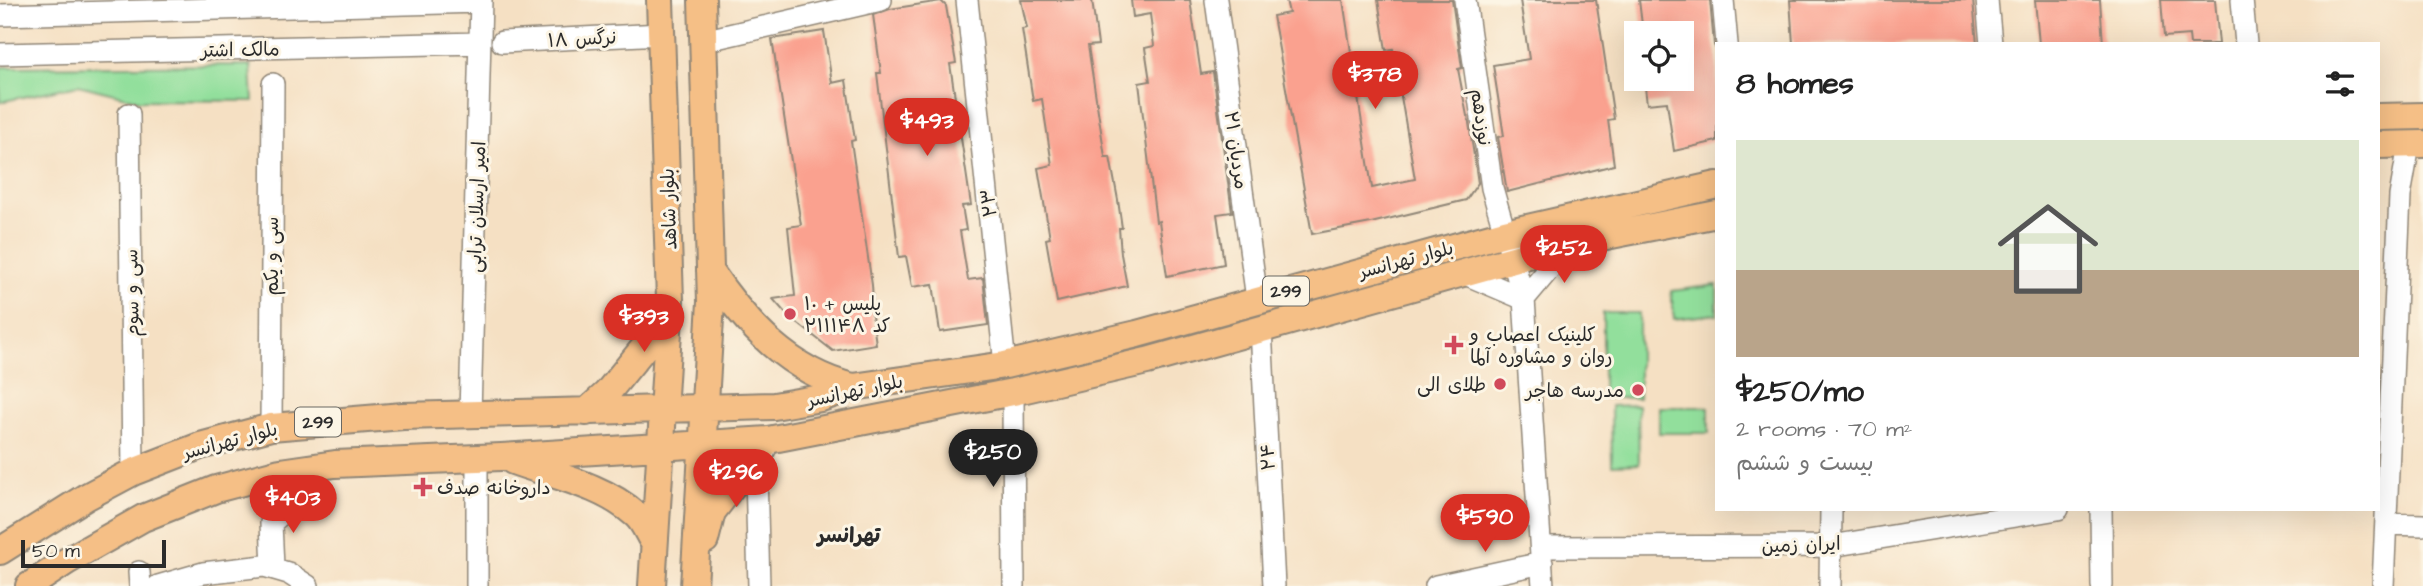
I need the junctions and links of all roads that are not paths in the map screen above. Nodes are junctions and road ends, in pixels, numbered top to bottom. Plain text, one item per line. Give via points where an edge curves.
1 (660, 0) edge
2 (702, 0) edge
3 (881, 0) edge
4 (967, 0) edge
5 (1216, 0) edge
6 (1465, 0) edge
7 (1723, 0) edge
8 (1987, 0) edge
9 (2242, 0) edge
10 (481, 1) edge
11 (0, 15) edge
12 (662, 34) junction
13 (703, 41) junction
14 (491, 42) junction
15 (1727, 42) edge
16 (1990, 42) edge
17 (2246, 42) edge
18 (0, 54) edge
19 (273, 84) dead end
20 (129, 114) dead end
21 (2423, 116) edge
22 (2380, 117) edge
23 (2380, 145) edge
24 (2416, 145) edge
25 (1715, 186) edge
26 (1715, 214) edge
27 (1505, 233) junction
28 (1540, 238) junction
29 (1478, 240) junction
30 (1571, 243) junction
31 (1512, 259) junction
32 (1474, 269) junction
33 (710, 271) junction
34 (1257, 299) junction
35 (1524, 299) junction
36 (670, 300) junction
37 (711, 302) junction
38 (1261, 328) junction
39 (1005, 365) junction
40 (853, 387) junction
41 (1013, 392) junction
42 (704, 409) junction
43 (665, 410) junction
44 (586, 412) junction
45 (470, 414) junction
46 (271, 427) junction
47 (768, 440) junction
48 (701, 446) junction
49 (661, 448) junction
50 (489, 458) junction
51 (2384, 463) edge
52 (133, 472) junction
53 (288, 504) dead end
54 (1830, 511) edge
55 (2101, 511) edge
56 (2013, 512) edge
57 (2387, 524) junction
58 (2423, 526) edge
59 (4, 541) edge
60 (653, 542) junction
61 (1830, 546) junction
62 (1542, 555) junction
63 (273, 567) junction
64 (694, 582) edge
65 (29, 586) edge
66 (158, 586) edge
67 (308, 586) edge
68 (477, 586) edge
69 (652, 586) edge
70 (759, 586) edge
71 (1014, 586) edge
72 (1274, 586) edge
73 (1436, 586) edge
74 (1543, 586) edge
75 (1830, 586) edge
76 (2102, 586) edge
77 (2383, 586) edge

1 - 12 main road, بلوار شاهد
2 - 13 main road
3 - 13 street
4 - 39 street, ۲۳
5 - 34 street, ۲۱ مردیان
6 - 27 street, نوزدهم via 1492,188
7 - 15 street
8 - 16 street
9 - 17 street
10 - 11 street
10 - 14 street, امیر ارسلان ترابی
12 - 14 street, نرگس ۱۸
12 - 36 main road, بلوار شاهد
13 - 33 main road
14 - 18 street, مالک اشتر
14 - 45 street, امیر ارسلان ترابی
19 - 46 street, سی و یکم
20 - 52 street, سی و سوم
21 - 22 main road
23 - 24 main road
24 - 51 street via 2400,196
25 - 28 main road, بلوار تهرانسر / 299
26 - 30 main road, بلوار تهرانسر
27 - 28 main road, بلوار تهرانسر / 299
27 - 29 main road, بلوار تهرانسر / 299
27 - 31 street, نوزدهم
28 - 30 main road, بلوار تهرانسر
28 - 31 main road, بلوار تهرانسر
29 - 32 main road via 1493,247 1494,256
29 - 34 main road, بلوار تهرانسر / 299
30 - 35 street
31 - 32 main road, بلوار تهرانسر
31 - 35 street, نوزدهم
32 - 35 street
32 - 38 main road, بلوار تهرانسر
33 - 37 main road
33 - 40 main road via 736,310 773,345 811,372
34 - 39 main road, بلوار تهرانسر / 299 via 1138,334
35 - 62 street, نوزدهم
36 - 37 main road
36 - 43 main road, بلوار شاهد
36 - 44 main road via 647,344
37 - 42 main road
38 - 41 main road, بلوار تهرانسر
38 - 72 street, ۲۴
39 - 40 main road, بلوار تهرانسر / 299
40 - 42 main road, بلوار تهرانسر / 299 via 774,406
41 - 47 main road, بلوار تهرانسر
41 - 71 street
42 - 43 main road, بلوار تهرانسر / 299
42 - 48 main road
43 - 44 main road, بلوار تهرانسر / 299
43 - 49 main road, بلوار شاهد
44 - 45 main road, بلوار تهرانسر / 299
45 - 46 main road, بلوار تهرانسر / 299
46 - 52 main road, بلوار تهرانسر / 299 via 200,446
47 - 48 main road, بلوار تهرانسر / 299
47 - 64 main road via 712,512
47 - 70 street via 756,474
48 - 49 main road, بلوار تهرانسر / 299
48 - 64 main road
49 - 50 main road, بلوار تهرانسر / 299
49 - 60 main road, بلوار شاهد
50 - 60 main road via 591,488 638,517
50 - 65 main road, بلوار تهرانسر / 299 via 335,464 216,489 143,518
50 - 68 street
51 - 57 street
52 - 59 main road, بلوار تهرانسر / 299
53 - 63 street via 271,523
54 - 61 street
55 - 76 street
56 - 61 street, ایران زمین
57 - 58 street
57 - 77 street
60 - 69 main road, بلوار شاهد
61 - 62 street, ایران زمین
61 - 75 street
62 - 73 street, ایران زمین
62 - 74 street, نوزدهم
63 - 66 street via 203,573
63 - 67 street

